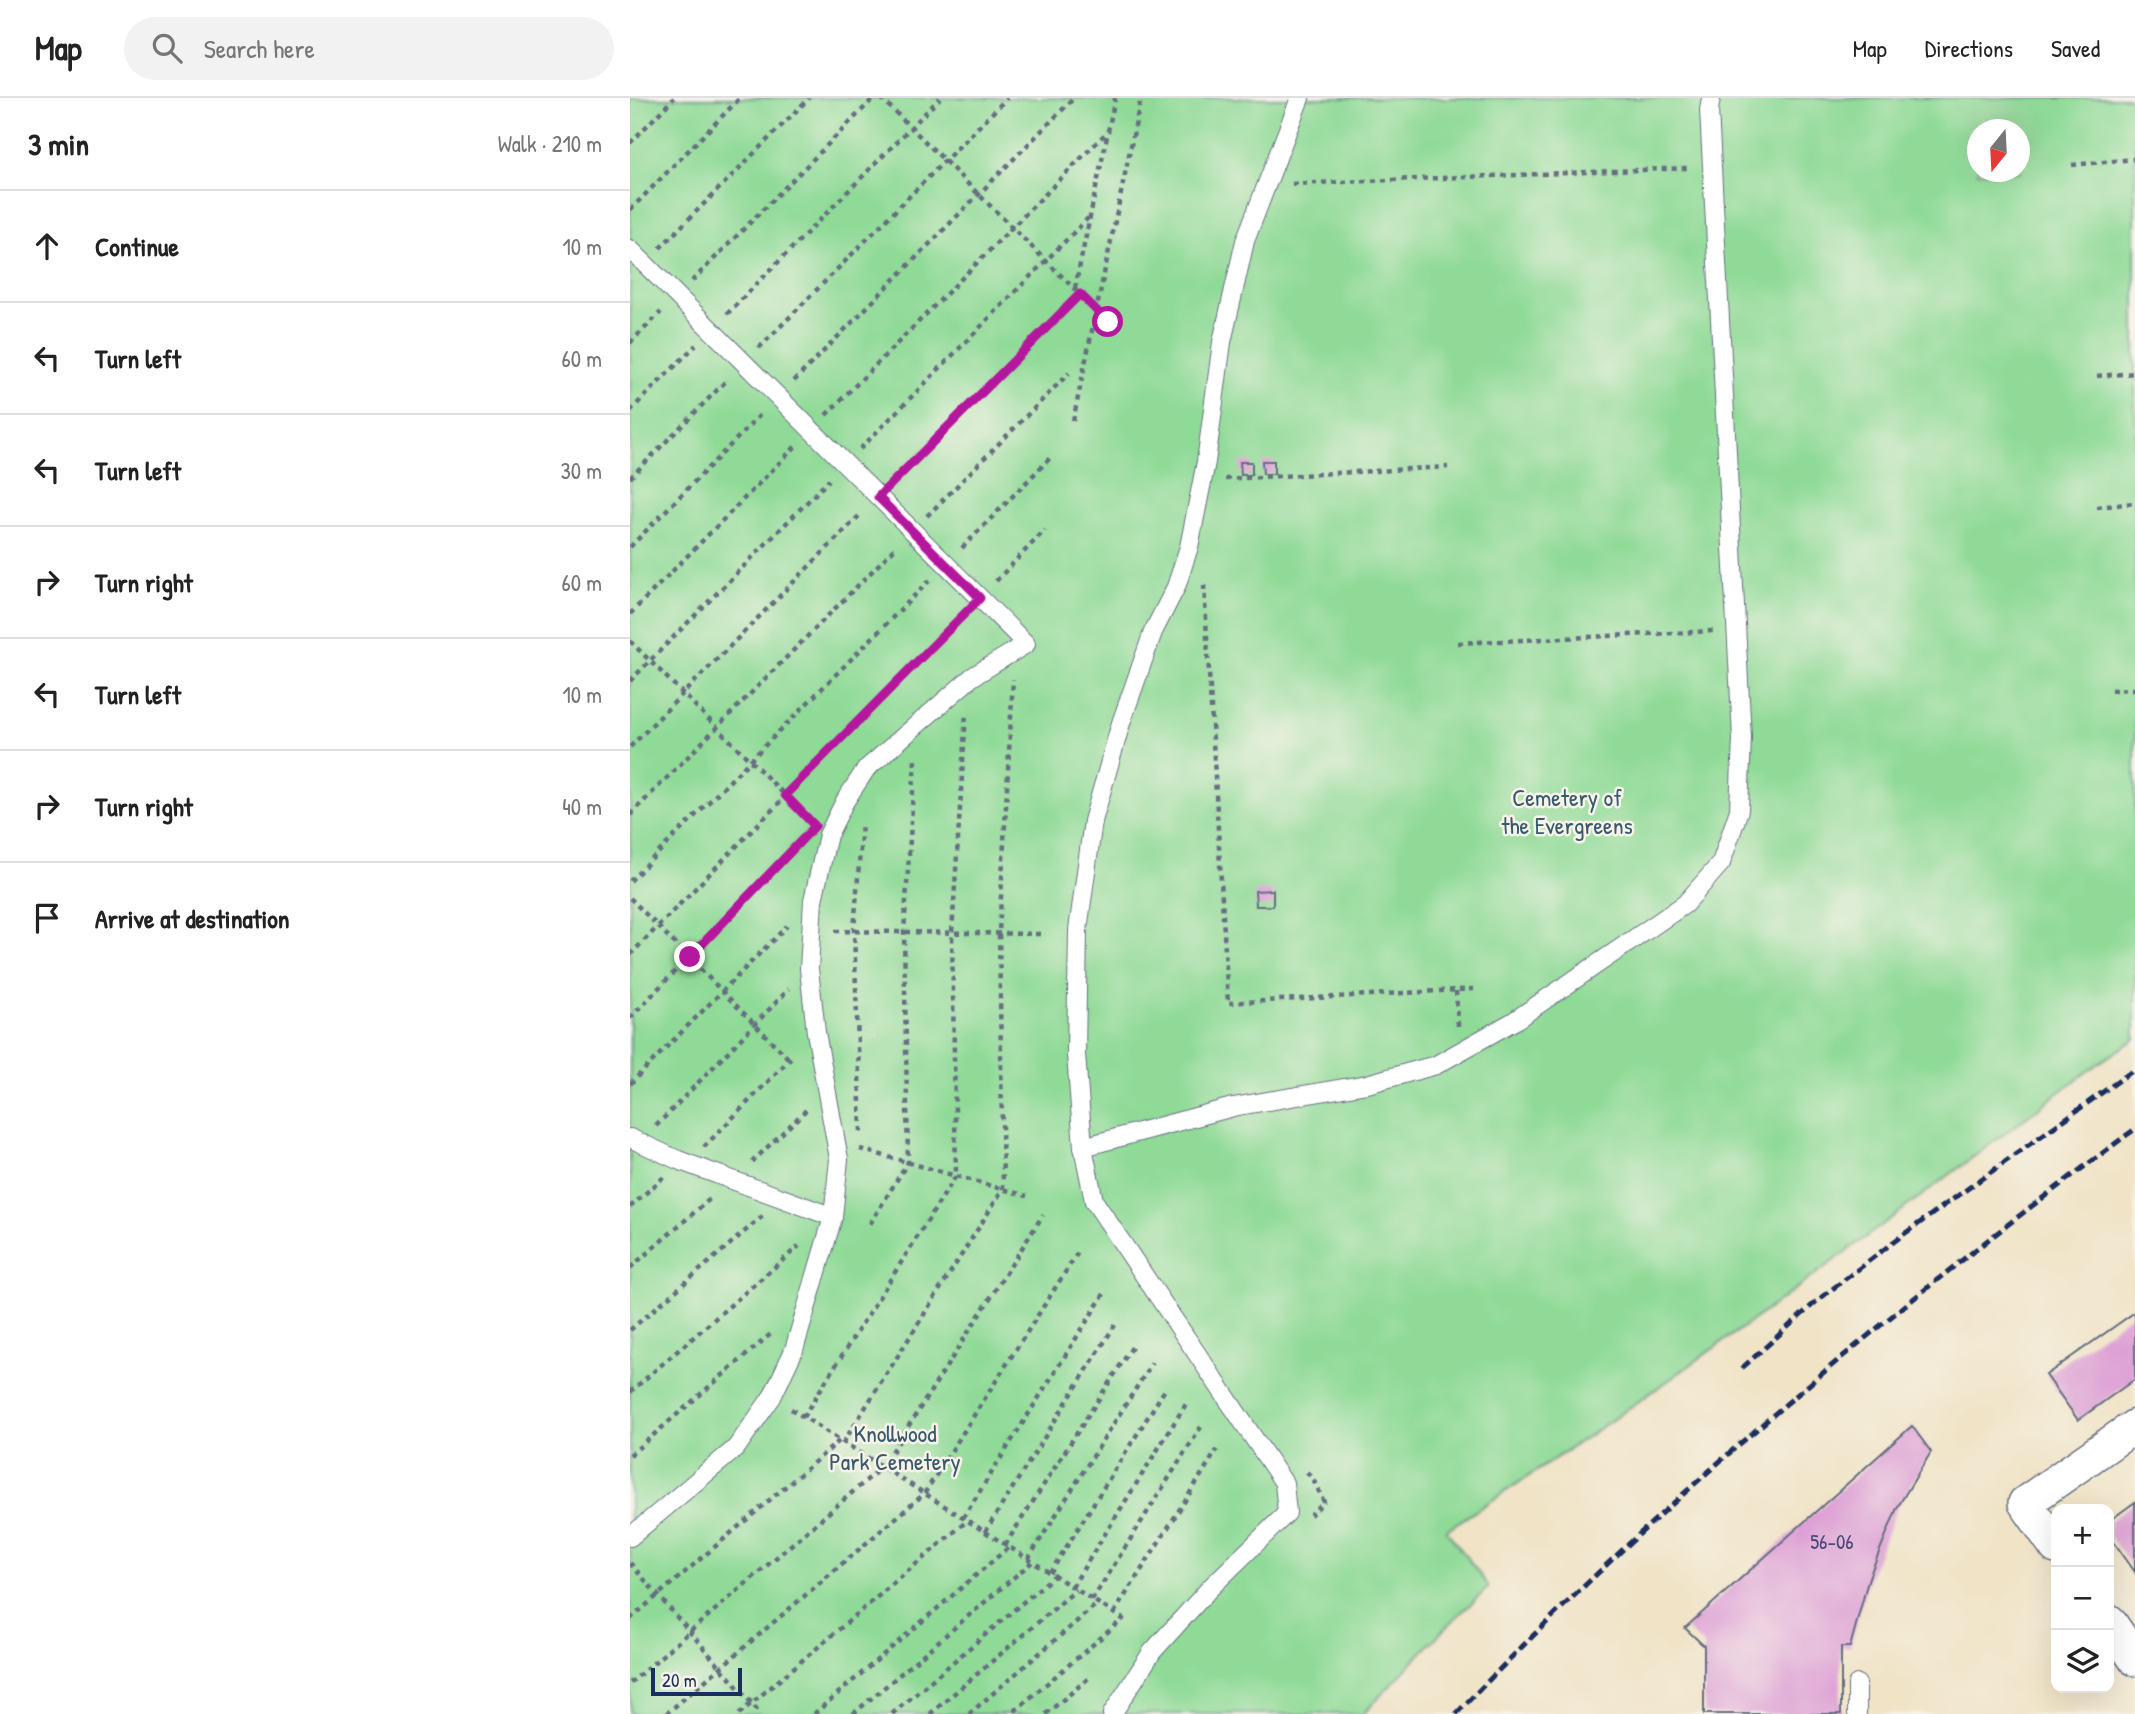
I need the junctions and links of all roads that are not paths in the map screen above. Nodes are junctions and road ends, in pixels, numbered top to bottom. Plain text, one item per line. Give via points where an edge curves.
1 (1300, 98) edge
2 (1711, 98) edge
3 (630, 250) edge
4 (635, 1140) edge
5 (1083, 1147) junction
6 (833, 1217) junction
7 (2135, 1426) edge
8 (630, 1537) edge
9 (2051, 1540) edge
10 (2114, 1629) edge
11 (2135, 1658) edge
12 (1857, 1684) dead end
13 (1112, 1714) edge
14 (1857, 1714) edge

1 - 5 lane via 1245,241 1222,342 1189,547 1121,723 1093,821 1078,930 1076,1054
2 - 5 lane via 1742,738 1739,810 1721,863 1685,904 1514,1021 1436,1065 1367,1084 1233,1107
3 - 6 lane via 1026,644 968,680 866,769 821,830 809,969 816,1032 838,1142
4 - 6 lane
5 - 13 lane via 1094,1201 1284,1483 1287,1513 1152,1652
6 - 8 lane via 794,1350 772,1397 736,1448
7 - 9 street via 2025,1503
10 - 11 street
12 - 14 lane

